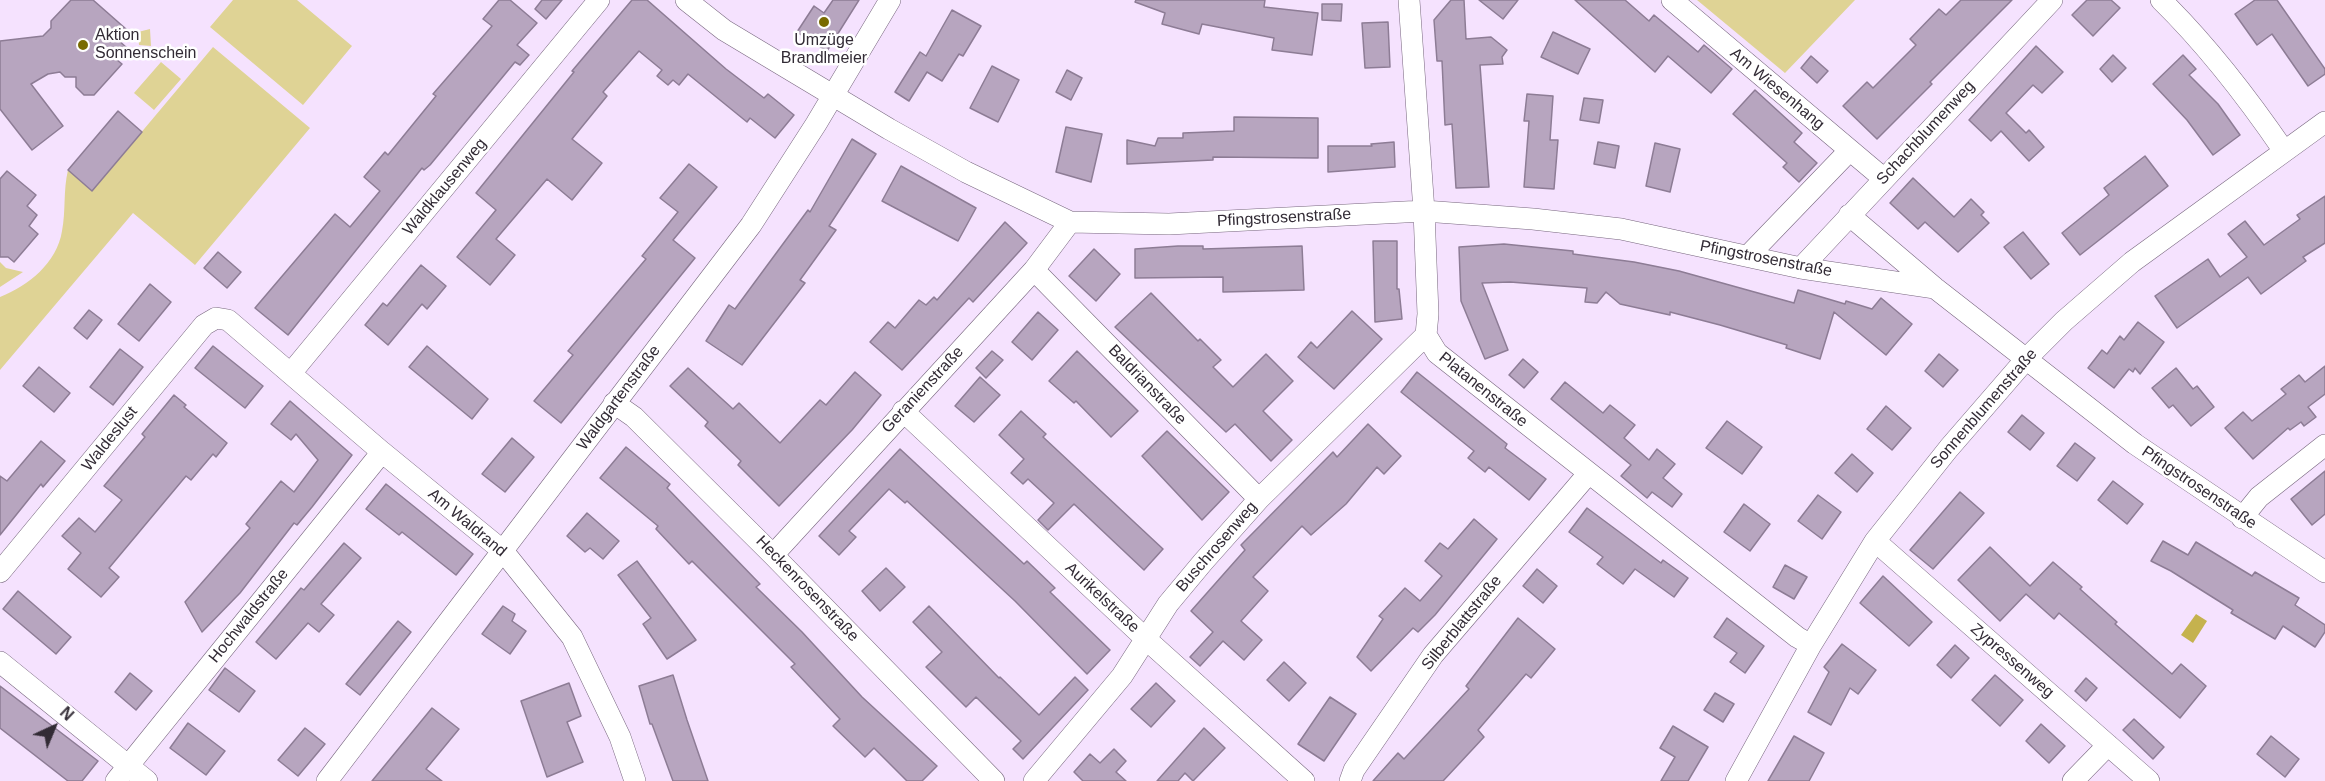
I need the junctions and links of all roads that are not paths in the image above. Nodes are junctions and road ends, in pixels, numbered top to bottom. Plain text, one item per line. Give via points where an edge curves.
1 (599, 0) edge
2 (686, 0) edge
3 (890, 0) edge
4 (1409, 0) edge
5 (1671, 0) edge
6 (2052, 0) edge
7 (2161, 0) edge
8 (833, 96) junction
9 (2325, 122) edge
10 (1850, 150) junction
11 (2284, 151) junction
12 (1883, 178) junction
13 (1424, 211) junction
14 (1849, 215) junction
15 (1070, 222) junction
16 (1748, 256) junction
17 (1800, 268) junction
18 (1034, 270) junction
19 (1935, 288) junction
20 (228, 320) joint
21 (1426, 335) junction
22 (2027, 358) junction
23 (291, 373) junction
24 (614, 403) junction
25 (903, 411) junction
26 (2325, 445) edge
27 (382, 452) junction
28 (1588, 474) junction
29 (1259, 499) junction
30 (2242, 518) junction
31 (1875, 541) junction
32 (503, 551) junction
33 (773, 555) junction
34 (0, 572) edge
35 (2325, 572) edge
36 (1147, 640) junction
37 (1811, 645) junction
38 (0, 662) edge
39 (2108, 745) junction
40 (122, 774) edge
41 (147, 781) edge
42 (327, 781) edge
43 (635, 781) edge
44 (994, 781) edge
45 (1034, 781) edge
46 (1304, 781) edge
47 (1350, 781) edge
48 (1736, 781) edge
49 (2073, 781) edge
50 (2149, 781) edge

1 - 23 street, Waldklausenweg
2 - 8 street, Pfingstrosenstraße via 724,30
3 - 8 street, Waldgartenstraße
4 - 13 street, Platanenstraße
5 - 10 street, Am Wiesenhang
6 - 12 street, Schachblumenweg
7 - 11 street via 2238,86
8 - 15 street, Pfingstrosenstraße via 966,172
8 - 24 street, Waldgartenstraße via 751,225
9 - 11 street, Sonnenblumenstraße
10 - 12 street, Am Wiesenhang
10 - 16 street
11 - 22 street, Sonnenblumenstraße via 2132,262
12 - 14 street, Schachblumenweg
13 - 15 street, Pfingstrosenstraße via 1169,224
13 - 16 street, Pfingstrosenstraße via 1621,229
13 - 21 street, Platanenstraße
14 - 17 street, Schachblumenweg
14 - 19 street, Pfingstrosenstraße
15 - 18 street, Geranienstraße
16 - 17 street, Pfingstrosenstraße
17 - 19 street, Pfingstrosenstraße
18 - 25 street, Geranienstraße
18 - 29 street, Baldrianstraße
19 - 22 street, Pfingstrosenstraße
20 - 23 street, Am Waldrand
20 - 34 street, Waldeslust via 216,318 204,325
21 - 28 street, Platanenstraße via 1437,353
21 - 29 street, Buschrosenweg
22 - 30 street, Pfingstrosenstraße via 2135,444
22 - 31 street, Sonnenblumenstraße via 1948,448
23 - 27 street, Am Waldrand
24 - 32 street, Waldgartenstraße
24 - 33 street, Heckenrosenstraße via 634,417
25 - 33 street, Geranienstraße
25 - 36 street, Aurikelstraße
26 - 30 street via 2259,497
27 - 32 street, Am Waldrand
27 - 40 street, Hochwaldstraße
28 - 37 street, Platanenstraße
28 - 47 street, Silberblattstraße via 1433,655
29 - 36 street, Buschrosenweg via 1168,604
30 - 35 street, Pfingstrosenstraße
31 - 37 street, Sonnenblumenstraße
31 - 39 street, Zypressenweg
32 - 42 street, Waldgartenstraße
32 - 43 street, Am Waldrand via 572,637 620,737
33 - 44 street, Heckenrosenstraße
36 - 45 street, Buschrosenweg via 1122,676
36 - 46 street, Aurikelstraße
37 - 48 street, Sonnenblumenstraße
38 - 40 street
39 - 49 street
39 - 50 street, Zypressenweg
40 - 41 street

